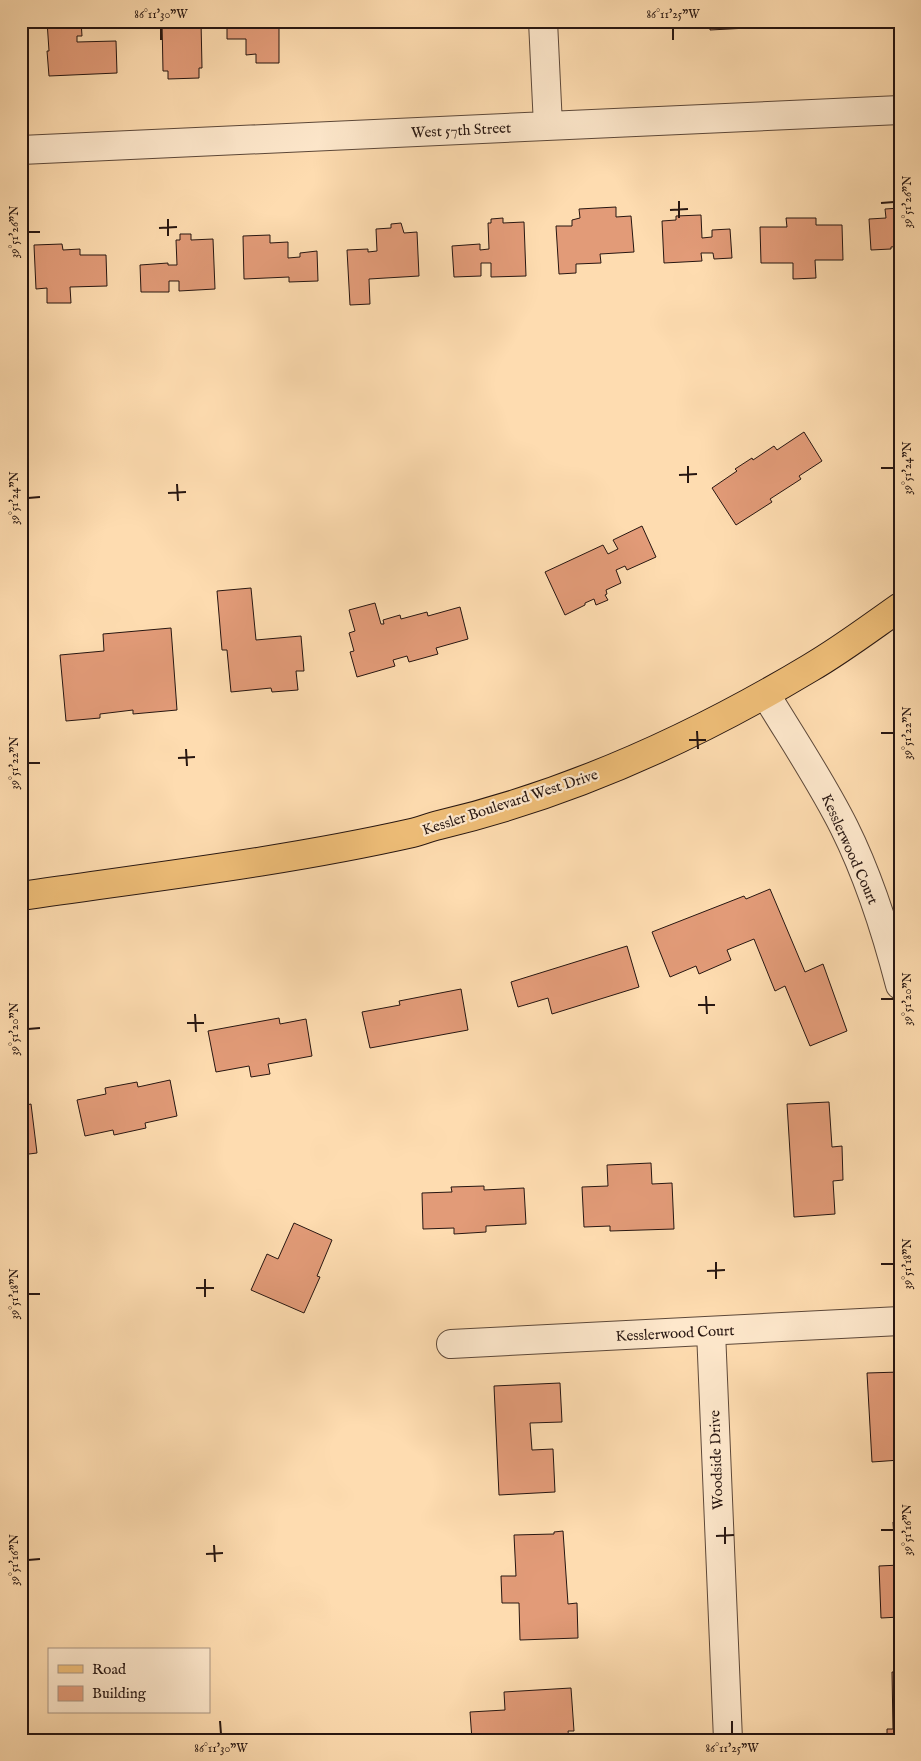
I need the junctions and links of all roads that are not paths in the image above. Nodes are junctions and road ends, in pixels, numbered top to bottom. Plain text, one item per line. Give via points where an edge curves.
1 (542, 21) edge
2 (900, 110) edge
3 (548, 126) junction
4 (21, 150) edge
5 (900, 607) edge
6 (766, 694) junction
7 (21, 896) edge
8 (900, 986) edge
9 (900, 1321) edge
10 (711, 1331) junction
11 (451, 1344) dead end
12 (728, 1740) edge

1 - 3 street
2 - 3 street, West 57th Street
3 - 4 street, West 57th Street
5 - 6 main road, Kessler Boulevard West Drive via 812,668
6 - 7 main road, Kessler Boulevard West Drive via 659,749 594,776 460,821 314,853
6 - 8 street, Kesslerwood Court via 829,798 858,858 883,925
9 - 10 street, Kesslerwood Court
10 - 11 street, Kesslerwood Court
10 - 12 street, Woodside Drive

